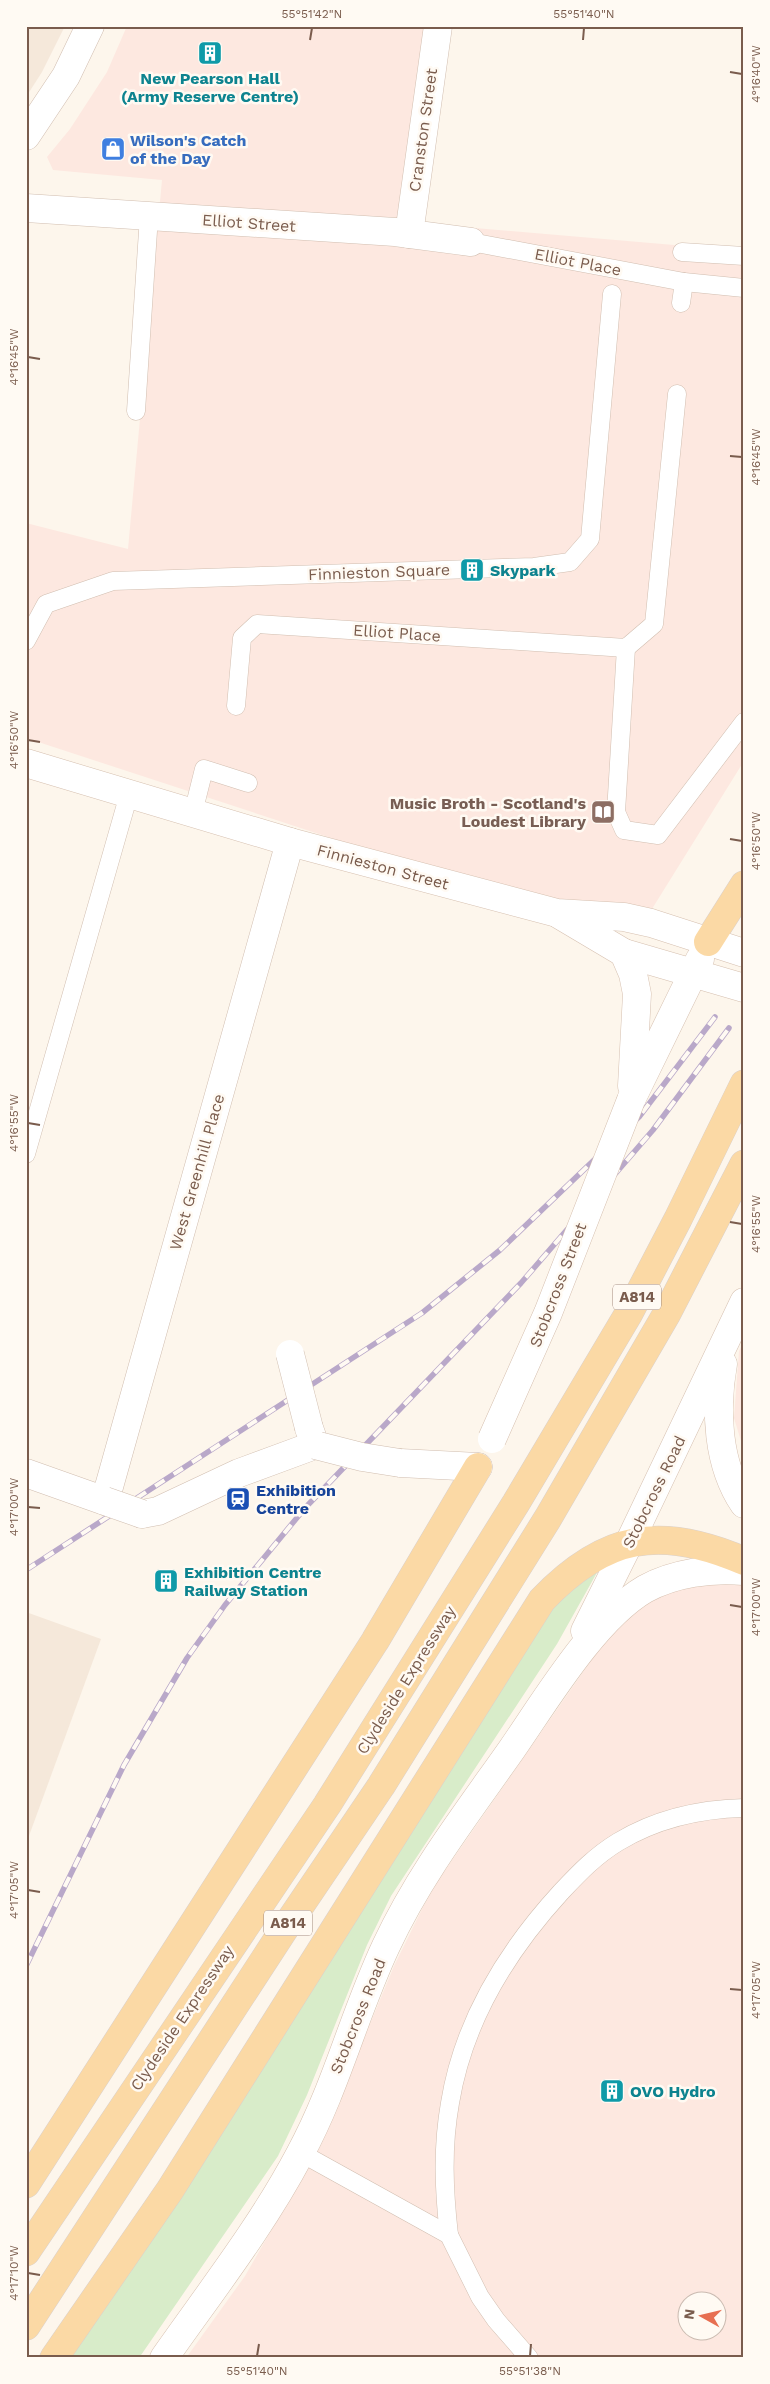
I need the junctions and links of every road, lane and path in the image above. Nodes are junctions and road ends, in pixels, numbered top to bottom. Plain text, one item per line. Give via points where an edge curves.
1 (90, 26) edge
2 (438, 26) edge
3 (26, 136) edge
4 (26, 208) edge
5 (149, 216) junction
6 (409, 234) junction
7 (471, 242) joint
8 (682, 252) dead end
9 (744, 256) edge
10 (684, 282) junction
11 (744, 288) edge
12 (612, 294) dead end
13 (681, 303) dead end
14 (677, 394) dead end
15 (136, 412) dead end
16 (26, 641) edge
17 (626, 648) junction
18 (236, 706) dead end
19 (744, 722) edge
20 (26, 763) edge
21 (248, 783) dead end
22 (129, 794) junction
23 (193, 813) junction
24 (290, 842) junction
25 (744, 885) edge
26 (557, 912) junction
27 (708, 942) junction
28 (624, 953) junction
29 (744, 953) edge
30 (692, 974) junction
31 (744, 988) edge
32 (744, 1084) edge
33 (631, 1100) junction
34 (26, 1154) edge
35 (744, 1164) edge
36 (744, 1302) edge
37 (729, 1333) junction
38 (289, 1351) dead end
39 (312, 1436) junction
40 (478, 1468) junction
41 (26, 1473) edge
42 (109, 1489) junction
43 (744, 1504) edge
44 (629, 1543) junction
45 (744, 1561) edge
46 (744, 1571) edge
47 (560, 1679) junction
48 (744, 1808) edge
49 (301, 2153) junction
50 (26, 2184) edge
51 (449, 2235) junction
52 (26, 2252) edge
53 (26, 2326) edge
54 (54, 2358) edge
55 (164, 2358) edge
56 (529, 2358) edge

1 - 3 street via 66,76
2 - 6 street, Cranston Street
4 - 5 street, Elliot Street
5 - 6 street, Elliot Street
5 - 15 lane
6 - 7 street, Elliot Street
7 - 10 lane, Elliot Place
8 - 9 lane
10 - 11 lane, Elliot Place
10 - 13 lane
12 - 16 lane, Finnieston Square via 590,539 570,562 534,568 113,581 46,604
14 - 17 lane via 654,624
17 - 18 lane, Elliot Place via 257,624 242,638
17 - 19 lane via 616,812 624,830 658,835
20 - 22 street, Finnieston Street
21 - 23 lane via 204,769
22 - 23 street, Finnieston Street
22 - 34 lane
23 - 24 street, Finnieston Street
24 - 26 street, Finnieston Street
24 - 42 street, West Greenhill Place
25 - 27 main road
26 - 27 street, Finnieston Street via 624,917
26 - 28 street
27 - 29 street, Finnieston Street
27 - 30 street, Stobcross Street
28 - 30 street
28 - 33 street, Stobcross Street via 637,994
30 - 31 street
30 - 33 street, Stobcross Street
32 - 52 main road, Clydeside Expressway / A814 via 629,1313 516,1503 327,1805
33 - 40 street, Stobcross Street, bridge via 548,1313
35 - 53 main road, A814 via 666,1315 548,1518 381,1786
36 - 37 street, Stobcross Road
37 - 43 street via 718,1399 719,1426 732,1480
37 - 44 street, Stobcross Road
38 - 39 street, bridge
39 - 40 street, bridge via 362,1457
39 - 42 street, bridge via 158,1511 142,1514
40 - 50 main road via 375,1642
41 - 42 street via 62,1486
44 - 45 main road via 681,1541 699,1544
44 - 47 street, Stobcross Road
44 - 54 main road via 592,1557 562,1579 542,1600 170,2190
46 - 47 street, Stobcross Road via 696,1572 660,1581 643,1590 609,1616
47 - 49 street, Stobcross Road via 414,1891 384,1949
48 - 51 lane via 674,1817 617,1842 572,1880 532,1924 507,1960 482,2005 462,2056 450,2101 444,2143 443,2189
49 - 51 lane
49 - 55 street, Stobcross Road via 270,2205
51 - 56 lane via 480,2297

